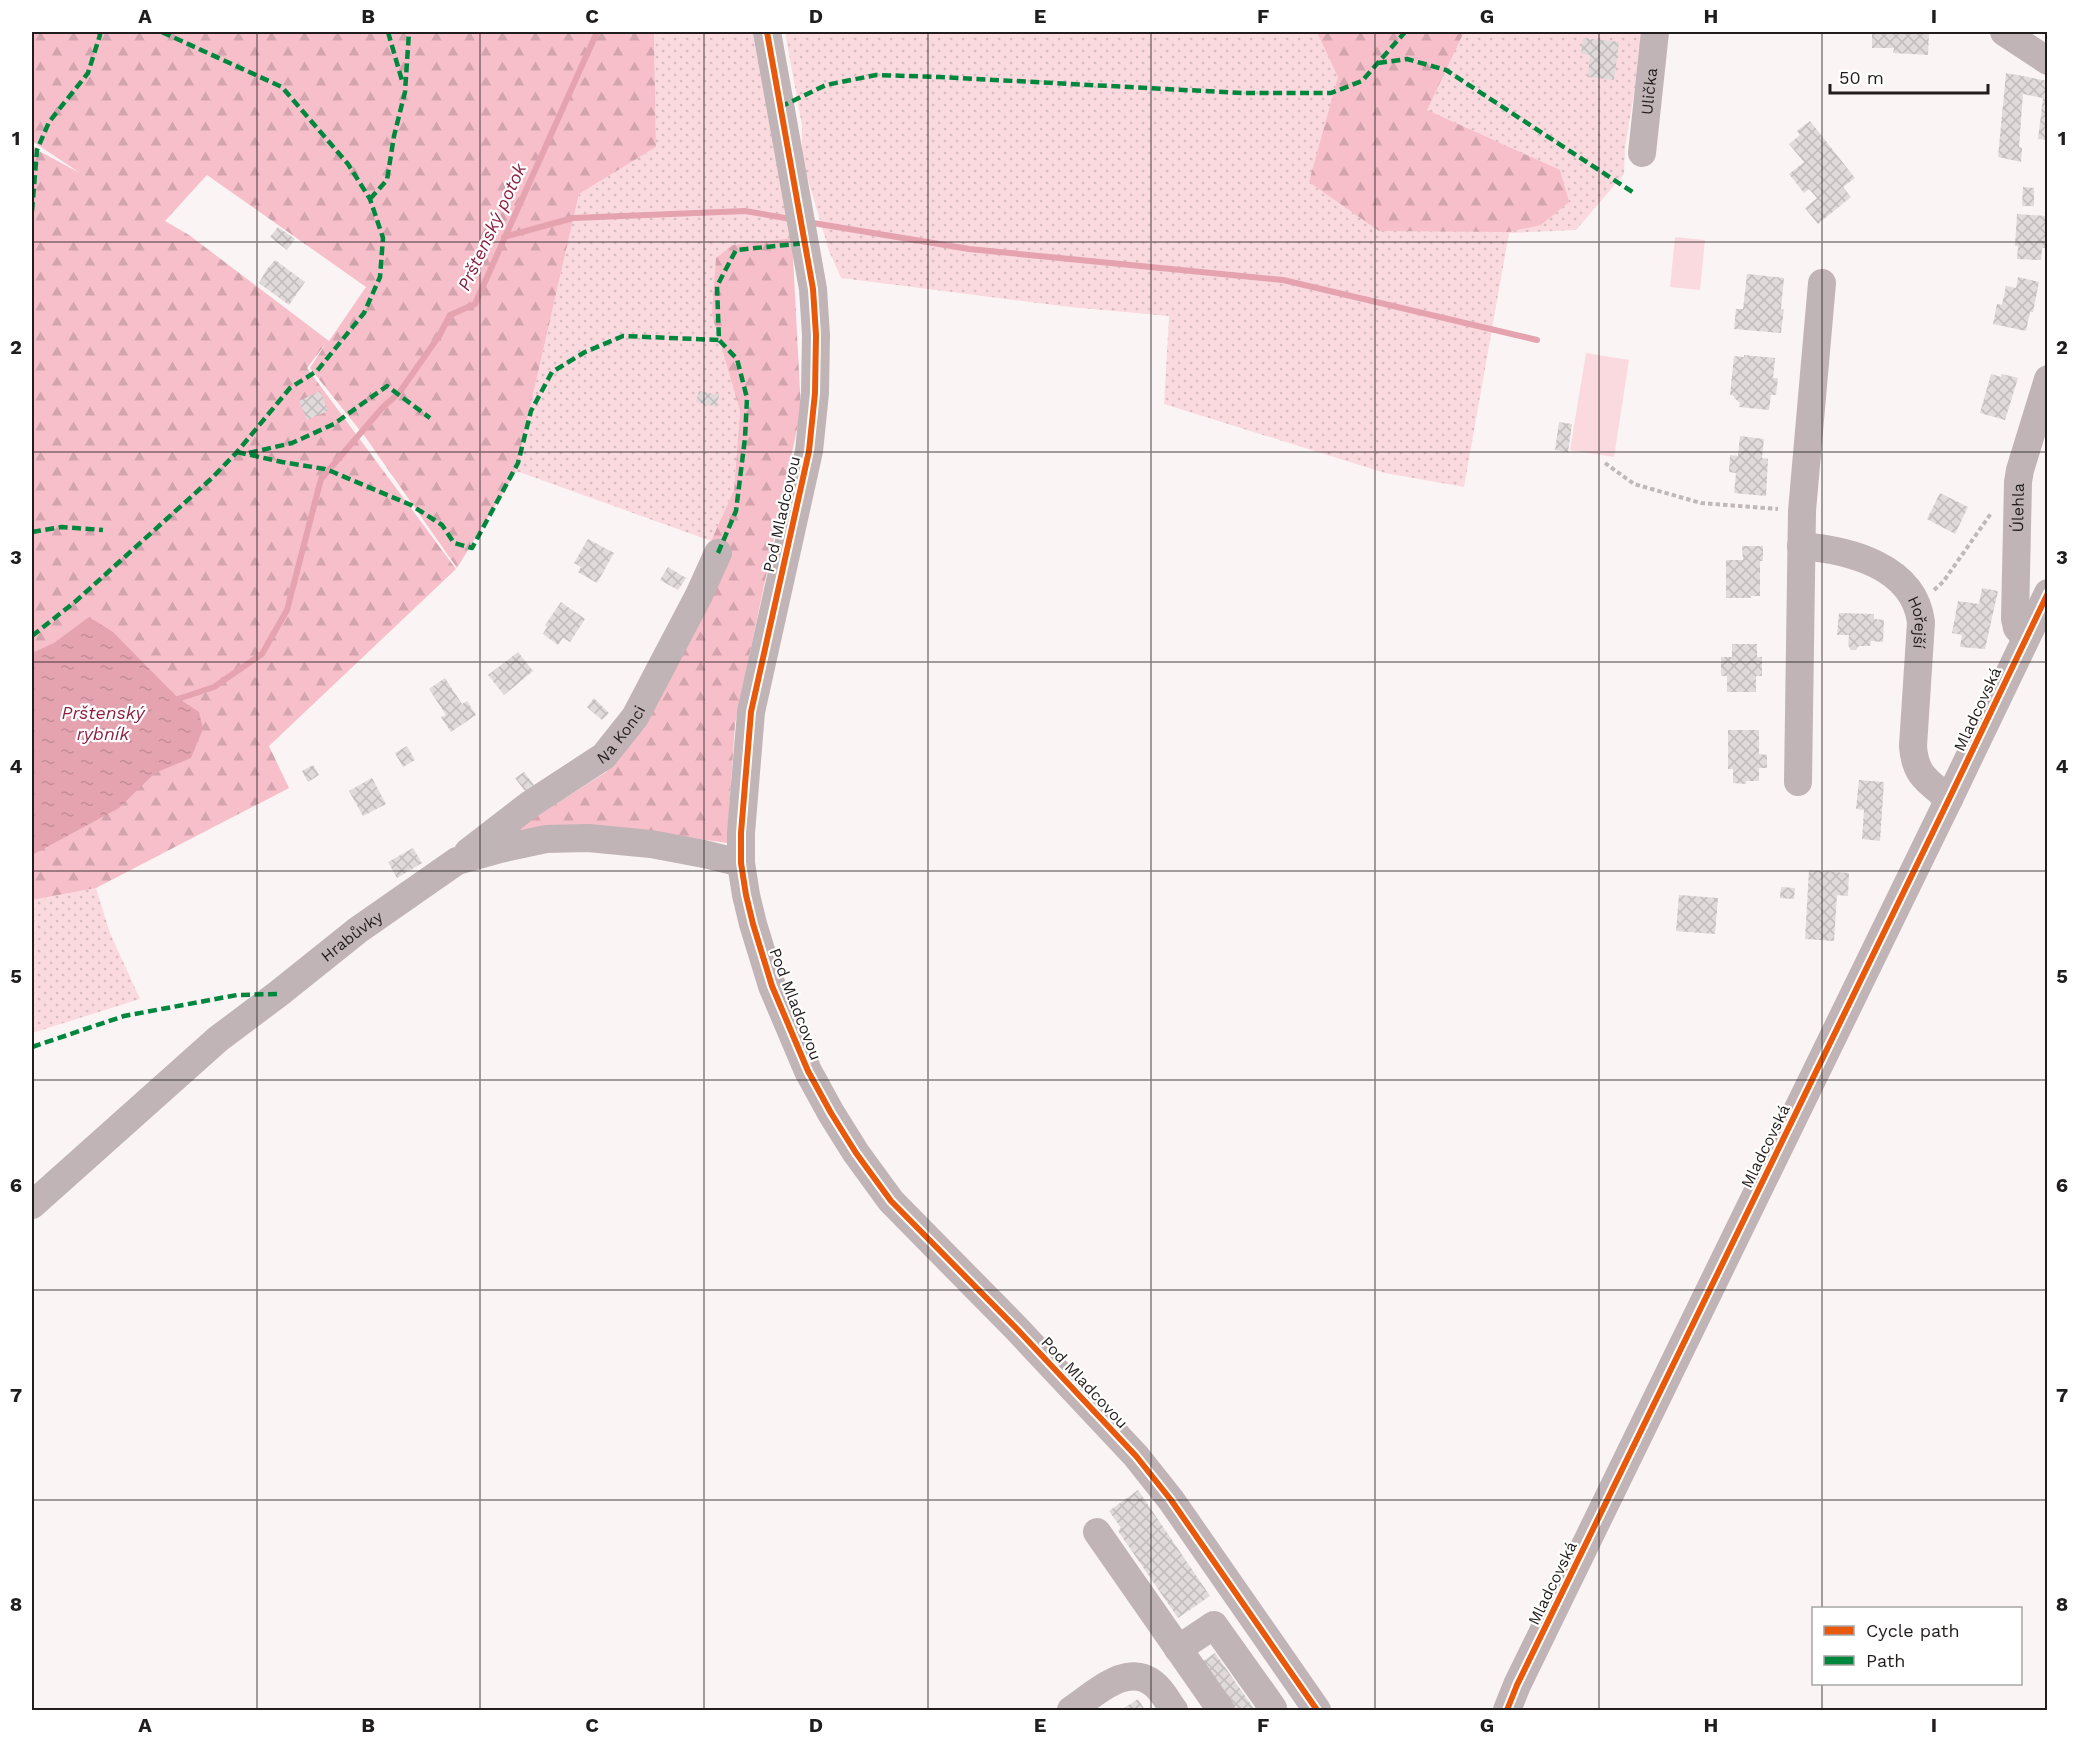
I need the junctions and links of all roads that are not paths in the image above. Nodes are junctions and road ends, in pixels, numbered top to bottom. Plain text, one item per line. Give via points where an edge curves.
1 (766, 32) edge
2 (1655, 32) edge
3 (2004, 32) edge
4 (2048, 61) edge
5 (1642, 153) dead end
6 (1822, 283) dead end
7 (2048, 379) edge
8 (1801, 546) junction
9 (718, 553) dead end
10 (2048, 593) edge
11 (2026, 638) junction
12 (1798, 782) dead end
13 (1949, 799) junction
14 (457, 861) junction
15 (741, 863) junction
16 (32, 1205) edge
17 (1096, 1532) dead end
18 (1178, 1649) junction
19 (1071, 1710) edge
20 (1174, 1710) edge
21 (1221, 1710) edge
22 (1269, 1710) edge
23 (1317, 1710) edge
24 (1507, 1710) edge

1 - 15 street, Pod Mladcovou via 813,289 815,393 809,451 751,712
2 - 5 street, Ulička
3 - 4 street
6 - 8 street
7 - 11 street, Úlehla via 2018,482 2015,619
8 - 12 street
8 - 13 street, Hořejší via 1874,563 1909,589 1921,622 1914,764
9 - 14 street, Na Konci via 635,717 604,756 529,805
10 - 11 street, Mladcovská
11 - 13 street, Mladcovská
13 - 24 street, Mladcovská
14 - 15 street, Hrabůvky via 546,839 588,838 651,844
14 - 16 street, Hrabůvky via 358,930 218,1039
15 - 23 street, Pod Mladcovou via 753,924 772,986 808,1071 856,1154 891,1201 1136,1456
17 - 18 street
18 - 21 street
18 - 22 street via 1214,1625 1274,1707
19 - 20 street via 1118,1679 1135,1676 1155,1684

